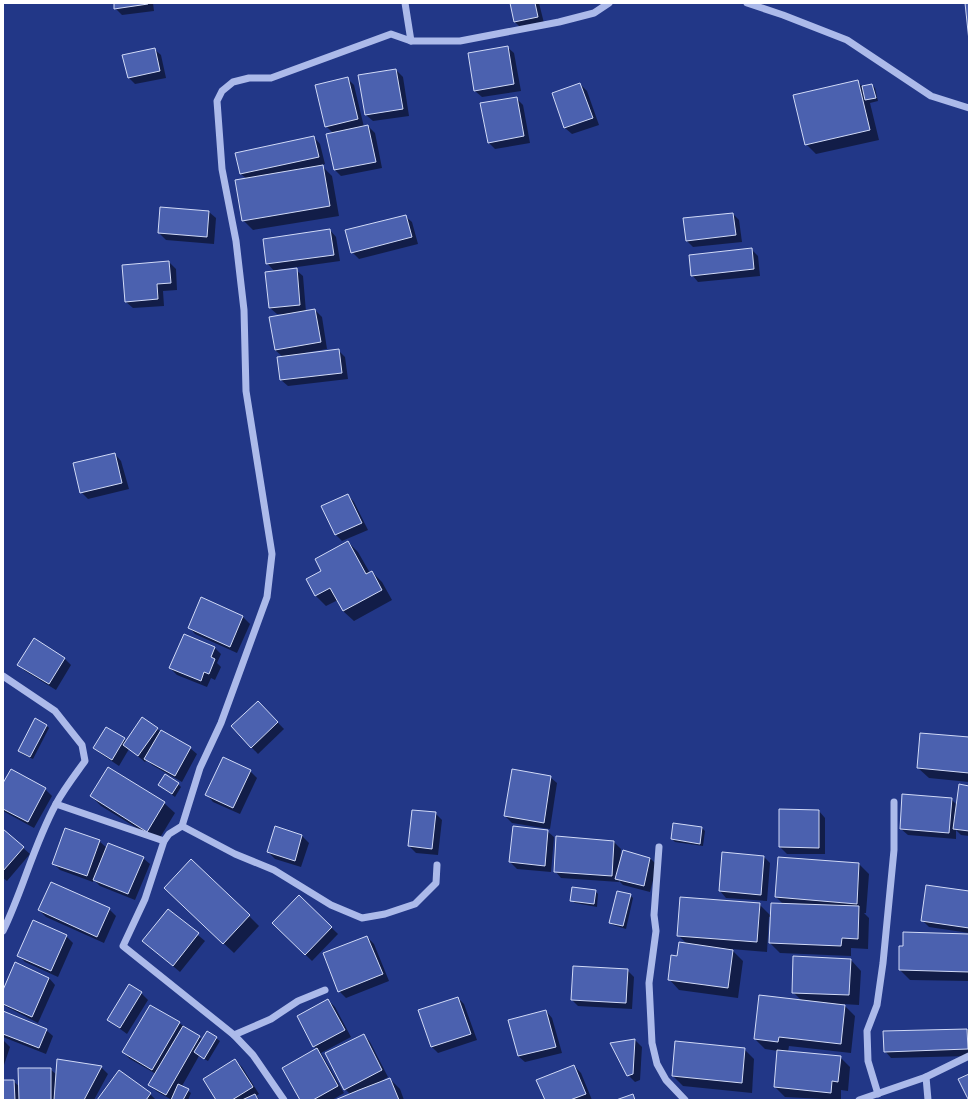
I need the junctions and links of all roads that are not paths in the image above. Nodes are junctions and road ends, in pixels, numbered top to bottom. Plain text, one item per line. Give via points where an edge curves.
1 (405, 3) edge
2 (609, 3) edge
3 (747, 3) edge
4 (411, 41) junction
5 (969, 108) edge
6 (3, 676) edge
7 (894, 802) dead end
8 (56, 804) junction
9 (182, 826) junction
10 (164, 841) junction
11 (659, 847) dead end
12 (437, 865) dead end
13 (3, 931) edge
14 (325, 990) dead end
15 (234, 1035) junction
16 (969, 1056) edge
17 (926, 1077) junction
18 (878, 1094) junction
19 (284, 1100) edge
20 (685, 1100) edge
21 (859, 1100) edge
22 (928, 1100) edge

1 - 4 street
2 - 4 street via 594,13 559,22 460,41
3 - 5 street via 847,40 931,96
4 - 9 street via 391,34 270,78 249,78 233,82 222,91 217,100 222,168 236,241 244,310 246,391 272,554 267,597 221,723 200,768
6 - 8 street via 55,711 82,745 85,761
7 - 18 street via 894,850 883,963 878,1005 867,1032 868,1060
8 - 10 street
8 - 13 street
9 - 10 street via 168,834
9 - 12 street via 274,870 331,905 362,918 385,914 415,904 436,884
10 - 15 street via 146,899 123,946
11 - 20 street via 654,915 656,931 649,983 652,1043 657,1064 666,1080
14 - 15 street via 298,1001 271,1019
15 - 19 street via 253,1056
16 - 17 street
17 - 18 street
17 - 22 street
18 - 21 street

